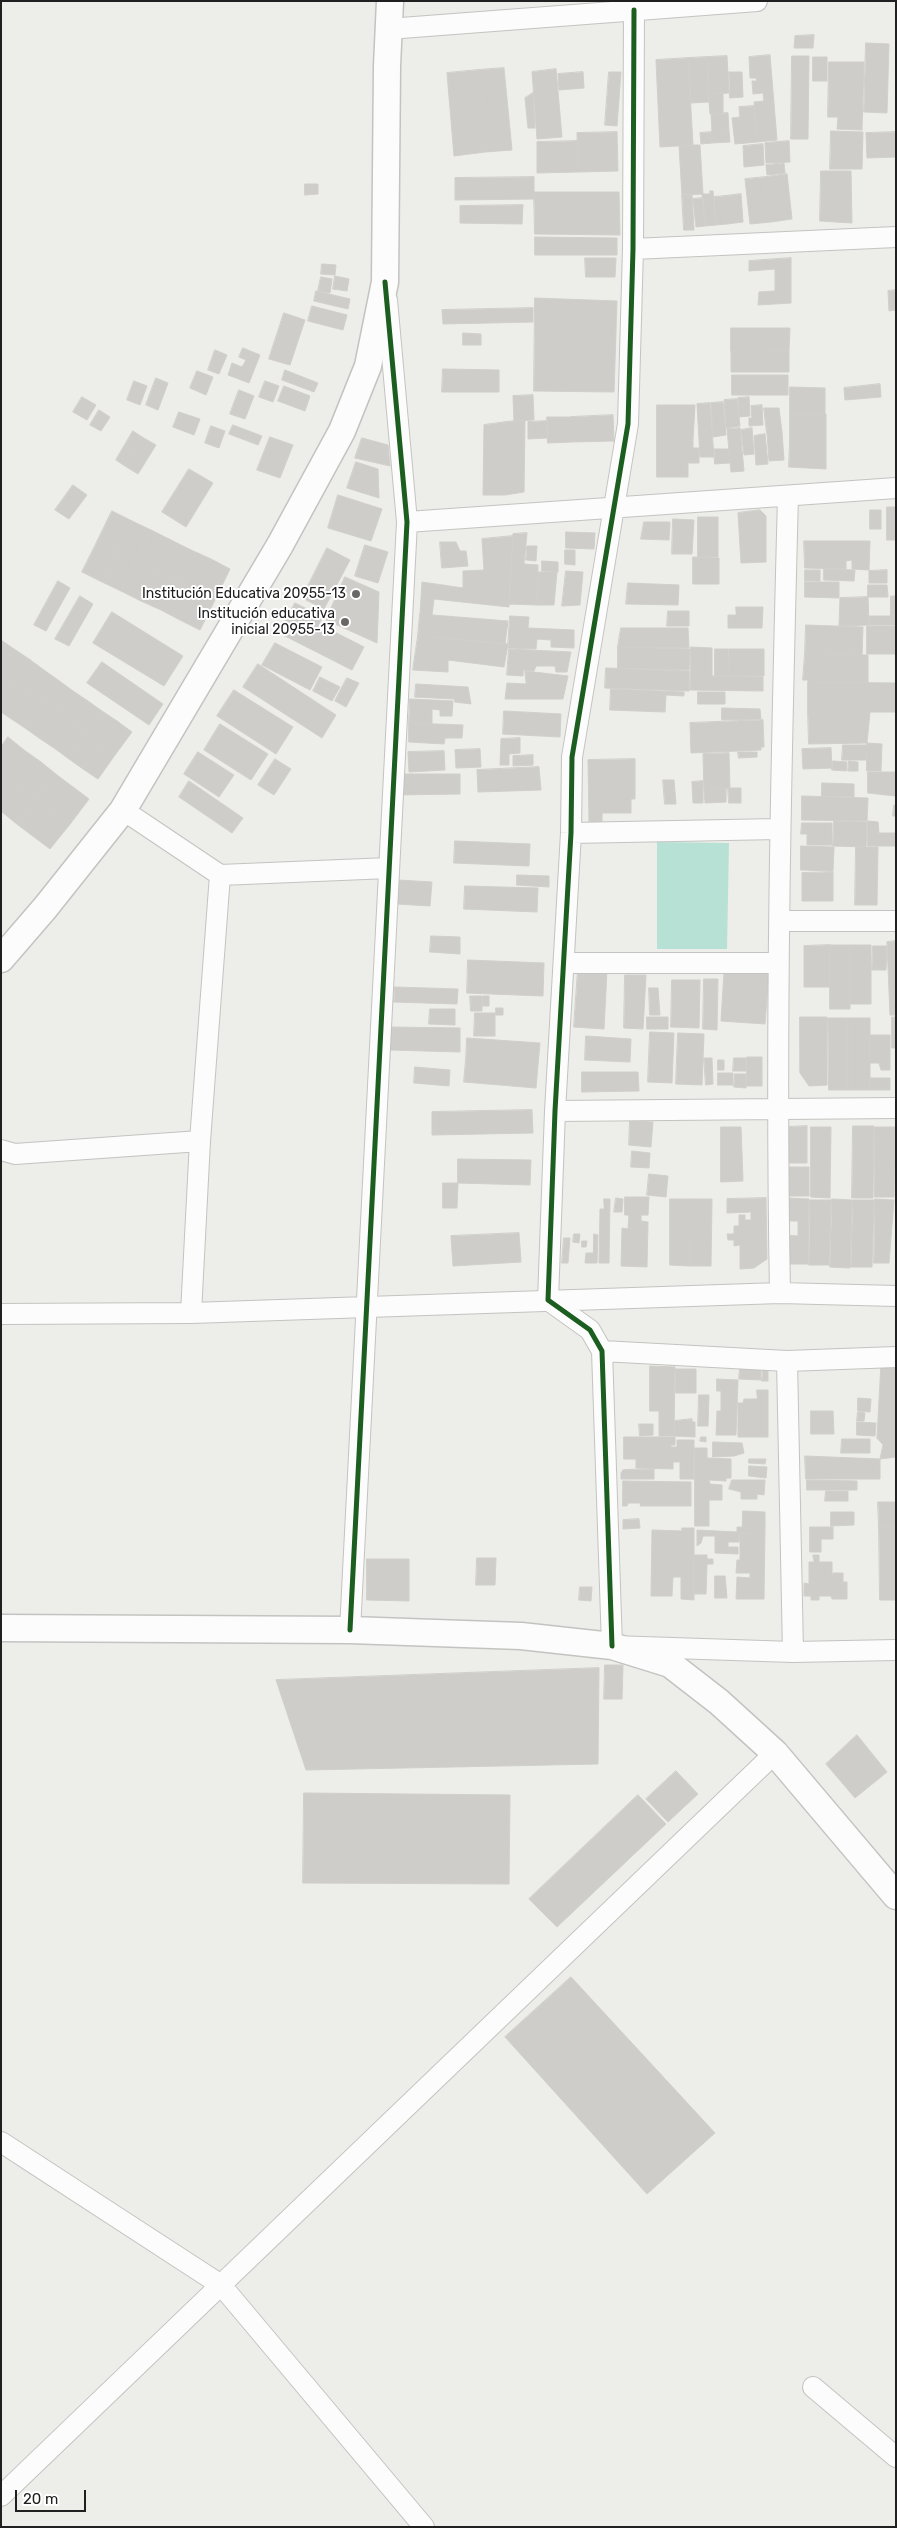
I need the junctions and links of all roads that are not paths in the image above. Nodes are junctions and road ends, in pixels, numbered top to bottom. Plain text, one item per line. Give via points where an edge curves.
1 (390, 1) edge
2 (758, 1) edge
3 (634, 10) junction
4 (388, 29) junction
5 (896, 237) edge
6 (633, 249) junction
7 (385, 282) junction
8 (896, 488) edge
9 (788, 496) junction
10 (614, 508) junction
11 (407, 522) junction
12 (123, 810) junction
13 (779, 829) junction
14 (571, 833) junction
15 (390, 868) junction
16 (220, 875) junction
17 (779, 921) junction
18 (896, 921) edge
19 (1, 959) edge
20 (564, 963) junction
21 (778, 963) junction
22 (896, 1108) edge
23 (776, 1109) junction
24 (556, 1111) junction
25 (200, 1141) junction
26 (1, 1150) edge
27 (780, 1293) junction
28 (896, 1296) edge
29 (548, 1300) junction
30 (367, 1306) junction
31 (191, 1313) junction
32 (1, 1314) edge
33 (602, 1351) junction
34 (896, 1357) edge
35 (787, 1361) junction
36 (1, 1628) edge
37 (350, 1630) junction
38 (612, 1646) junction
39 (896, 1650) edge
40 (793, 1652) junction
41 (775, 1753) junction
42 (896, 1896) edge
43 (1, 2142) edge
44 (221, 2285) junction
45 (813, 2387) dead end
46 (896, 2457) edge
47 (1, 2496) edge
48 (424, 2527) edge

1 - 4 street
2 - 3 street
3 - 4 street
3 - 6 street
4 - 7 street
5 - 6 street
6 - 10 street via 628,424
7 - 11 street
7 - 12 street via 368,366 342,430 280,545
8 - 9 street
9 - 10 street
9 - 13 street
10 - 11 street
10 - 14 street via 572,757
11 - 15 street
12 - 16 street
12 - 19 street
13 - 14 street
13 - 17 street
14 - 20 street
15 - 16 street
15 - 30 street
16 - 25 street
17 - 18 street
17 - 21 street
20 - 21 street
20 - 24 street
21 - 23 street
22 - 23 street
23 - 24 street
23 - 27 street
24 - 29 street
25 - 26 street via 15,1154
25 - 31 street
27 - 28 street
27 - 29 street
29 - 30 street
29 - 33 street via 590,1330
30 - 31 street
30 - 37 street
31 - 32 street
33 - 35 street
33 - 38 street
34 - 35 street
35 - 40 street
36 - 37 street
37 - 38 street via 521,1636
38 - 40 street
38 - 41 street via 670,1664 719,1702
39 - 40 street
41 - 42 street
41 - 44 street
43 - 44 street
44 - 47 street
44 - 48 street
45 - 46 street

